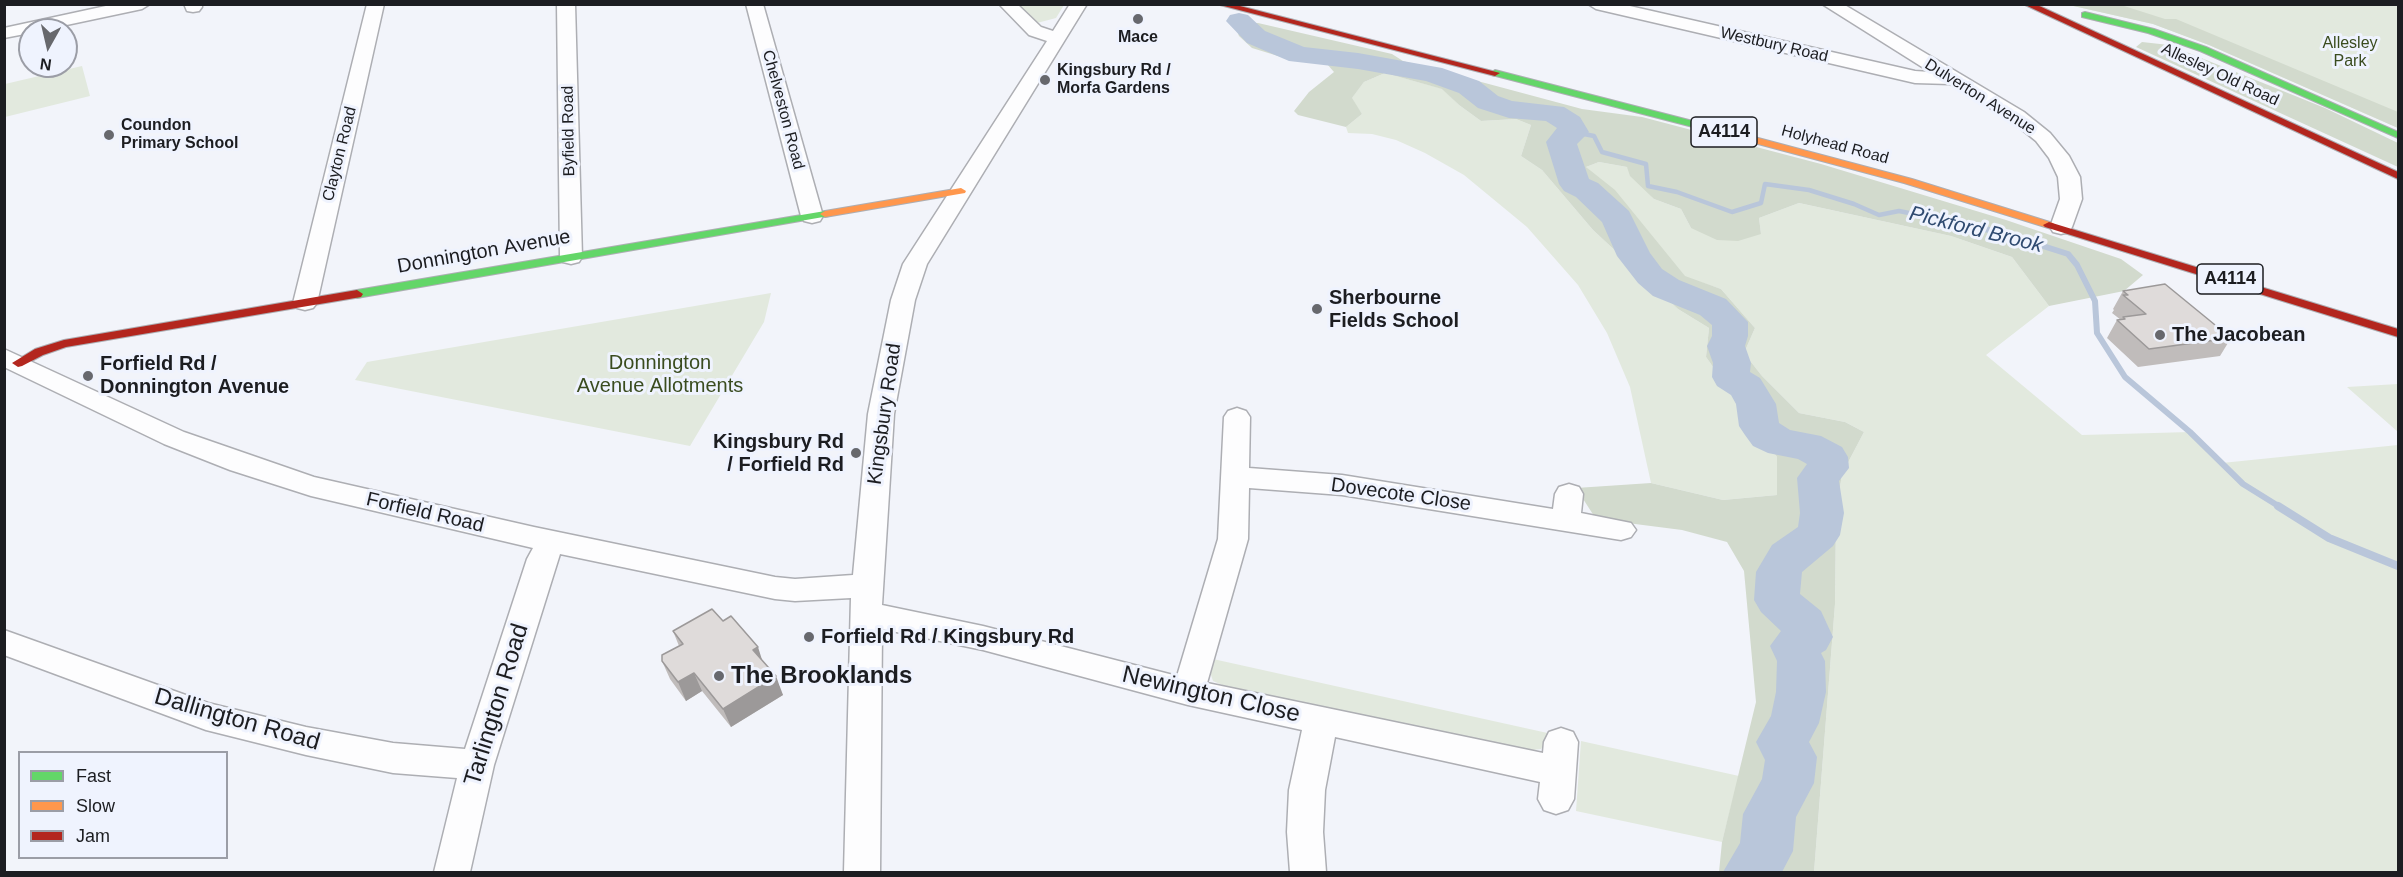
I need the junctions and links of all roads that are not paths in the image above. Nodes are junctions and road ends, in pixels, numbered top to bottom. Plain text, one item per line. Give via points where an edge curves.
1 (142, 4) edge
2 (376, 4) edge
3 (566, 4) edge
4 (754, 4) edge
5 (1007, 4) edge
6 (1079, 4) edge
7 (1220, 4) edge
8 (1596, 4) edge
9 (1830, 4) edge
10 (2027, 4) edge
11 (2048, 4) edge
12 (2118, 23) junction
13 (4, 33) edge
14 (2095, 36) junction
15 (1057, 38) junction
16 (1952, 78) junction
17 (2398, 135) edge
18 (2398, 176) edge
19 (961, 191) junction
20 (812, 216) junction
21 (2061, 227) junction
22 (571, 257) junction
23 (305, 303) junction
24 (2398, 333) edge
25 (11, 360) edge
26 (1236, 417) dead end
27 (1236, 477) junction
28 (1621, 530) dead end
29 (552, 541) junction
30 (867, 600) junction
31 (4, 642) edge
32 (1188, 692) junction
33 (1321, 721) junction
34 (477, 765) junction
35 (1558, 770) dead end
36 (452, 873) edge
37 (862, 873) edge
38 (1308, 873) edge

1 - 13 street
2 - 23 street, Clayton Road
3 - 22 street, Byfield Road
4 - 20 street, Chelveston Road
5 - 15 street via 1035,31
6 - 15 street, Kingsbury Road
7 - 21 main road, Holyhead Road / A4114 via 1792,150
8 - 16 street, Westbury Road via 1915,77
9 - 16 street, Dulverton Avenue
10 - 14 main road, Allesley Old Road
11 - 12 main road, Allesley Old Road
12 - 14 main road
12 - 17 main road, Allesley Old Road via 2203,49
14 - 18 main road, Allesley Old Road
15 - 19 street, Kingsbury Road
16 - 21 street, Dulverton Avenue via 2017,116 2059,156 2072,190
19 - 20 main road, Donnington Avenue
19 - 30 street, Kingsbury Road via 915,264 903,300 881,414
20 - 22 main road, Donnington Avenue
21 - 24 main road, Holyhead Road / A4114
22 - 23 main road, Donnington Avenue
23 - 25 main road, Donnington Avenue via 64,344
25 - 29 street, Forfield Road via 174,438 240,464 355,497
26 - 27 street
27 - 28 street, Dovecote Close via 1567,508
27 - 32 street via 1233,539
29 - 30 street, Forfield Road via 775,588
29 - 34 street, Tarlington Road via 542,559
30 - 32 street, Newington Close via 983,638
30 - 37 street, Kingsbury Road
31 - 34 street, Dallington Road via 206,716 393,758
32 - 33 street, Newington Close
33 - 35 street, Newington Close
33 - 38 street via 1307,790
34 - 36 street, Tarlington Road

